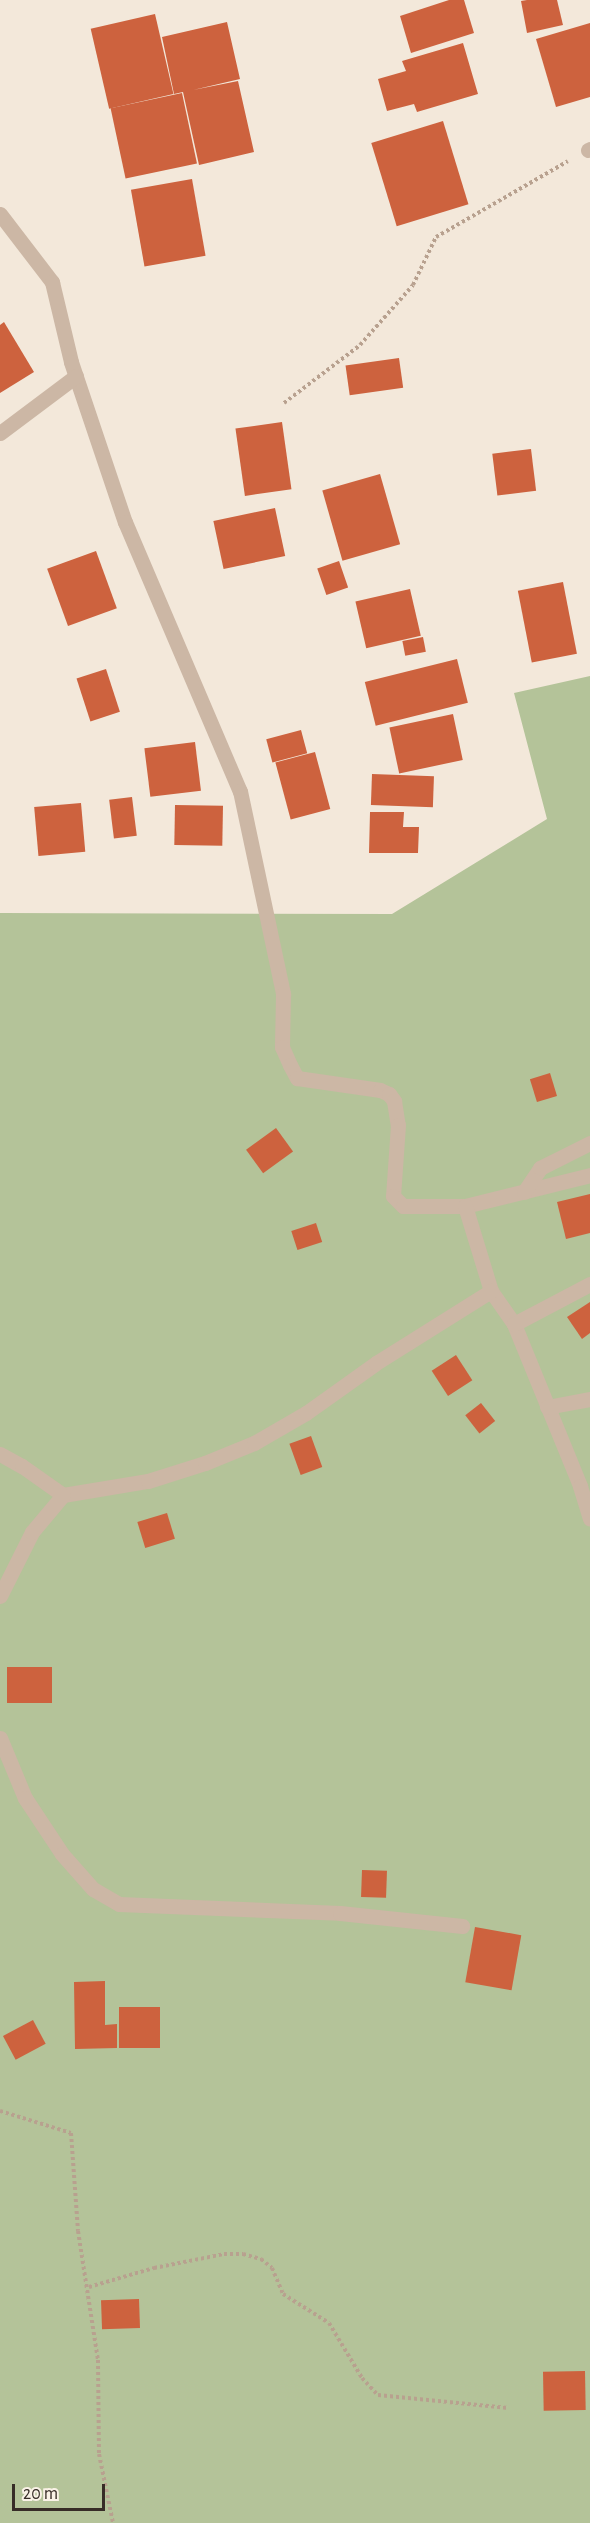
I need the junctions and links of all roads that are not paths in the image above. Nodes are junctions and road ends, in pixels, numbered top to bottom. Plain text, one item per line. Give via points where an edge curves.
1 (0, 214) edge
2 (76, 376) junction
3 (0, 433) edge
4 (590, 1143) edge
5 (590, 1175) edge
6 (524, 1192) junction
7 (465, 1206) junction
8 (590, 1284) edge
9 (491, 1291) junction
10 (514, 1324) junction
11 (590, 1399) edge
12 (547, 1407) junction
13 (0, 1454) edge
14 (63, 1495) junction
15 (590, 1519) edge
16 (0, 1596) edge
17 (0, 1738) edge
18 (462, 1926) dead end

1 - 2 street via 52,282
2 - 3 street
2 - 7 street via 125,522 240,791 283,994 282,1047 290,1065 297,1078 389,1094 398,1125 393,1196 403,1206
4 - 6 street via 540,1167
5 - 6 street
6 - 7 street
7 - 9 street
8 - 10 street
9 - 10 street
9 - 14 street via 254,1443 148,1481
10 - 12 street
11 - 12 street
12 - 15 street
13 - 14 street
14 - 16 street via 32,1532
17 - 18 street via 25,1798 62,1854 93,1889 119,1904 340,1913

